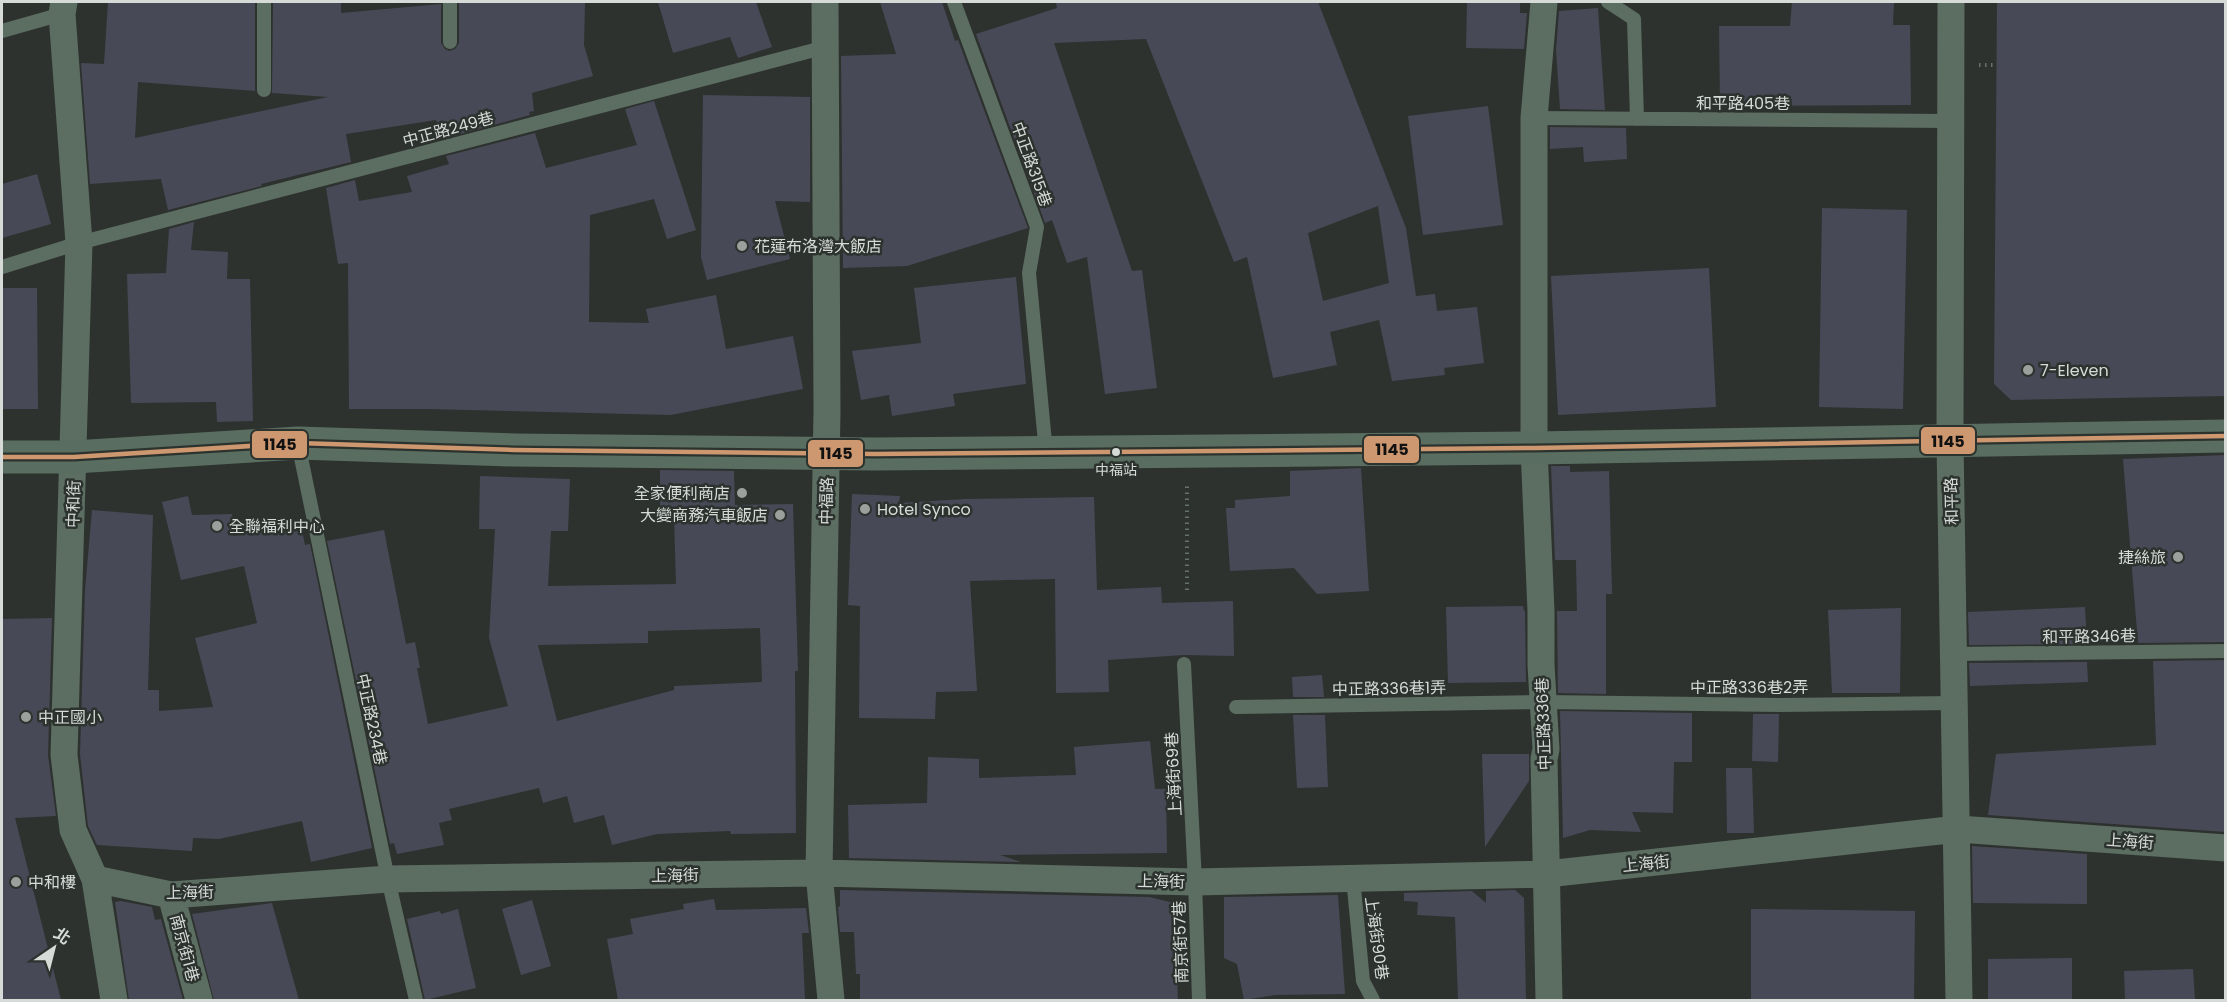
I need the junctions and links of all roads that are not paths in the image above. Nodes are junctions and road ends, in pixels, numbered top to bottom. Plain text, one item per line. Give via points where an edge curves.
1 (264, 2) edge
2 (450, 2) edge
3 (825, 2) edge
4 (954, 2) edge
5 (1544, 2) edge
6 (1608, 2) edge
7 (1951, 2) edge
8 (63, 8) edge
9 (2, 31) edge
10 (450, 42) dead end
11 (826, 47) junction
12 (264, 90) dead end
13 (1534, 118) junction
14 (1637, 119) junction
15 (1951, 121) junction
16 (79, 243) junction
17 (2, 267) edge
18 (2226, 436) edge
19 (1950, 441) junction
20 (298, 443) junction
21 (1534, 448) junction
22 (1046, 453) junction
23 (826, 454) junction
24 (2, 457) edge
25 (74, 457) junction
26 (2226, 651) edge
27 (1953, 654) junction
28 (1184, 664) dead end
29 (1544, 702) junction
30 (1953, 703) junction
31 (1236, 707) dead end
32 (1958, 829) junction
33 (2226, 848) edge
34 (819, 873) junction
35 (1547, 874) junction
36 (1353, 878) junction
37 (95, 879) junction
38 (388, 879) junction
39 (1195, 882) junction
40 (171, 895) junction
41 (114, 1000) edge
42 (199, 1000) edge
43 (416, 1000) edge
44 (831, 1000) edge
45 (1199, 1000) edge
46 (1372, 1000) edge
47 (1549, 1000) edge
48 (1959, 1000) edge

1 - 12 lane
2 - 10 lane
3 - 11 street, 中福路
4 - 22 lane, 中正路315巷 via 1037,227 1029,273
5 - 13 street, 中正路336巷
6 - 14 lane via 1634,19
7 - 15 street, 和平路
8 - 9 lane
8 - 16 street, 中和街
11 - 16 lane, 中正路249巷
11 - 23 street, 中福路
13 - 14 lane, 和平路405巷
13 - 21 street, 中正路336巷
14 - 15 lane, 和平路405巷
15 - 19 street, 和平路
16 - 17 lane, 中正路249巷
16 - 25 street, 中和街
18 - 19 main road
19 - 21 main road
19 - 27 street, 和平路
20 - 23 main road
20 - 25 main road
20 - 38 lane, 中正路234巷
21 - 22 main road
21 - 29 street, 中正路336巷
22 - 23 main road
23 - 34 street, 中福路
24 - 25 main road
25 - 37 street, 中和街 via 64,755 73,831
26 - 27 lane, 和平路346巷
27 - 30 street, 和平路
28 - 39 lane, 上海街69巷
29 - 30 lane, 中正路336巷2弄
29 - 31 lane, 中正路336巷1弄
29 - 35 street, 中正路336巷
30 - 32 street, 和平路
32 - 33 street, 上海街
32 - 35 street, 上海街
32 - 48 street, 和平路
34 - 38 street, 上海街
34 - 39 street, 上海街
34 - 44 street, 中福路
35 - 36 street, 上海街
35 - 47 street, 中正路336巷
36 - 39 street, 上海街
36 - 46 lane, 上海街90巷 via 1363,981
37 - 40 street, 上海街
37 - 41 street, 中和街
38 - 40 street, 上海街
38 - 43 lane, 中正路234巷
39 - 45 lane, 南京街57巷
40 - 42 street, 南京街1巷

